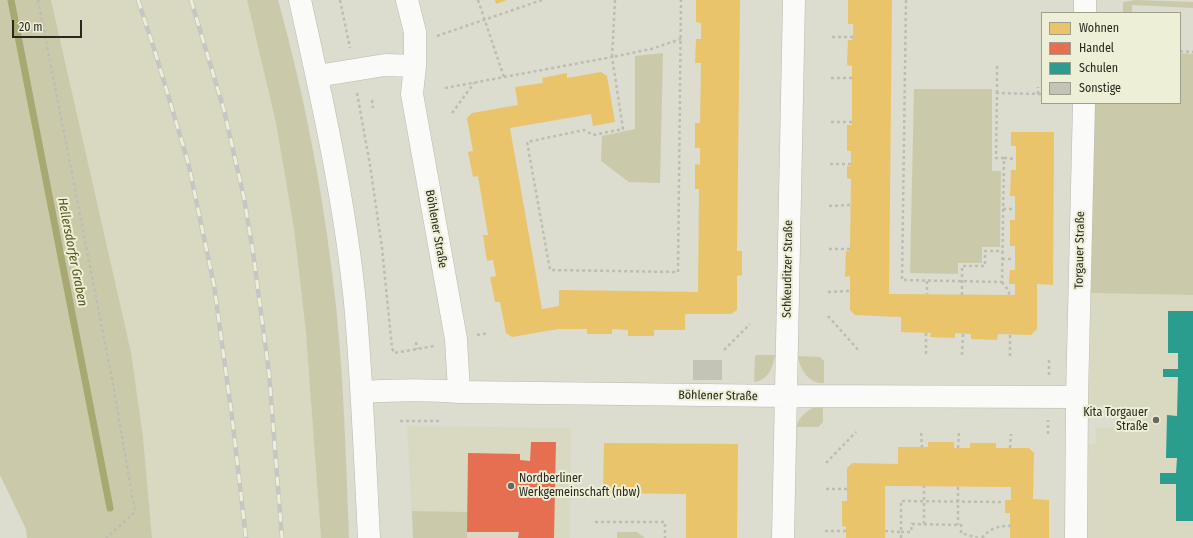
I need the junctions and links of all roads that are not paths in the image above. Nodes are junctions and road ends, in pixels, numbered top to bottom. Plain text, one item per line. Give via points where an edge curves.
1 (300, 0) edge
2 (407, 0) edge
3 (794, 0) edge
4 (1085, 0) edge
5 (1085, 12) edge
6 (415, 66) junction
7 (317, 76) junction
8 (1084, 104) edge
9 (362, 392) junction
10 (459, 392) junction
11 (785, 396) junction
12 (1077, 397) junction
13 (369, 538) edge
14 (783, 538) edge
15 (1076, 538) edge

1 - 7 street
2 - 6 street, Böhlener Straße via 415,32
3 - 11 street, Schkeuditzer Straße
4 - 5 street
6 - 7 street via 385,65
6 - 10 street, Böhlener Straße via 412,94 456,343
7 - 9 street via 344,220 355,302
8 - 12 street, Torgauer Straße
9 - 10 street, Böhlener Straße
9 - 13 street
10 - 11 street, Böhlener Straße
11 - 12 street
11 - 14 street, Schkeuditzer Straße
12 - 15 street, Torgauer Straße

